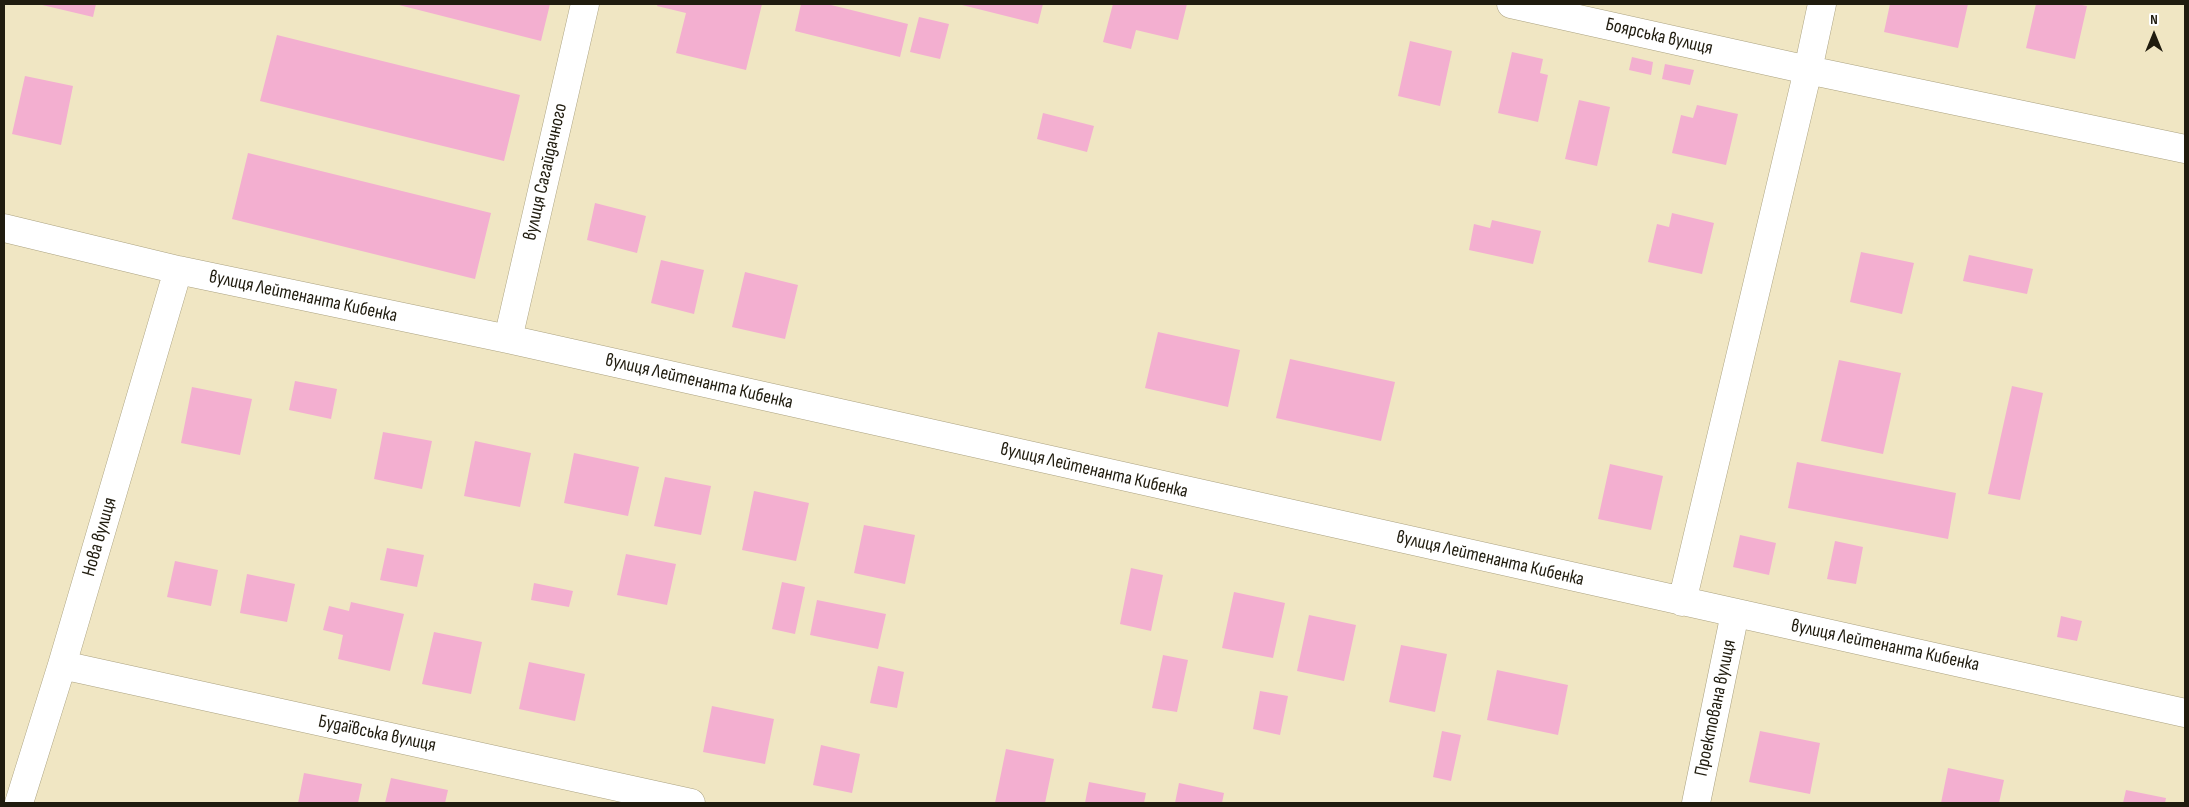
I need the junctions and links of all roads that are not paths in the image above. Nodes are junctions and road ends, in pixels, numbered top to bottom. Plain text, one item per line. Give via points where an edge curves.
1 (585, 4) edge
2 (1511, 4) edge
3 (1822, 4) edge
4 (1808, 70) junction
5 (2185, 149) edge
6 (4, 228) edge
7 (178, 270) junction
8 (508, 340) junction
9 (1682, 602) junction
10 (1735, 613) junction
11 (62, 665) junction
12 (2185, 713) edge
13 (19, 803) edge
14 (691, 803) edge
15 (1696, 803) edge

1 - 8 street, вулиця Сагайдачного
2 - 4 street, Боярська вулиця
3 - 4 street
4 - 5 street, Боярська вулиця
4 - 9 street
6 - 7 street, вулиця Лейтенанта Кибенка
7 - 8 street, вулиця Лейтенанта Кибенка
7 - 11 street, Нова вулиця
8 - 9 street, вулиця Лейтенанта Кибенка
9 - 10 street, вулиця Лейтенанта Кибенка
10 - 12 street, вулиця Лейтенанта Кибенка
10 - 15 street, Проектована вулиця
11 - 13 street, Нова вулиця
11 - 14 street, Будаївська вулиця

